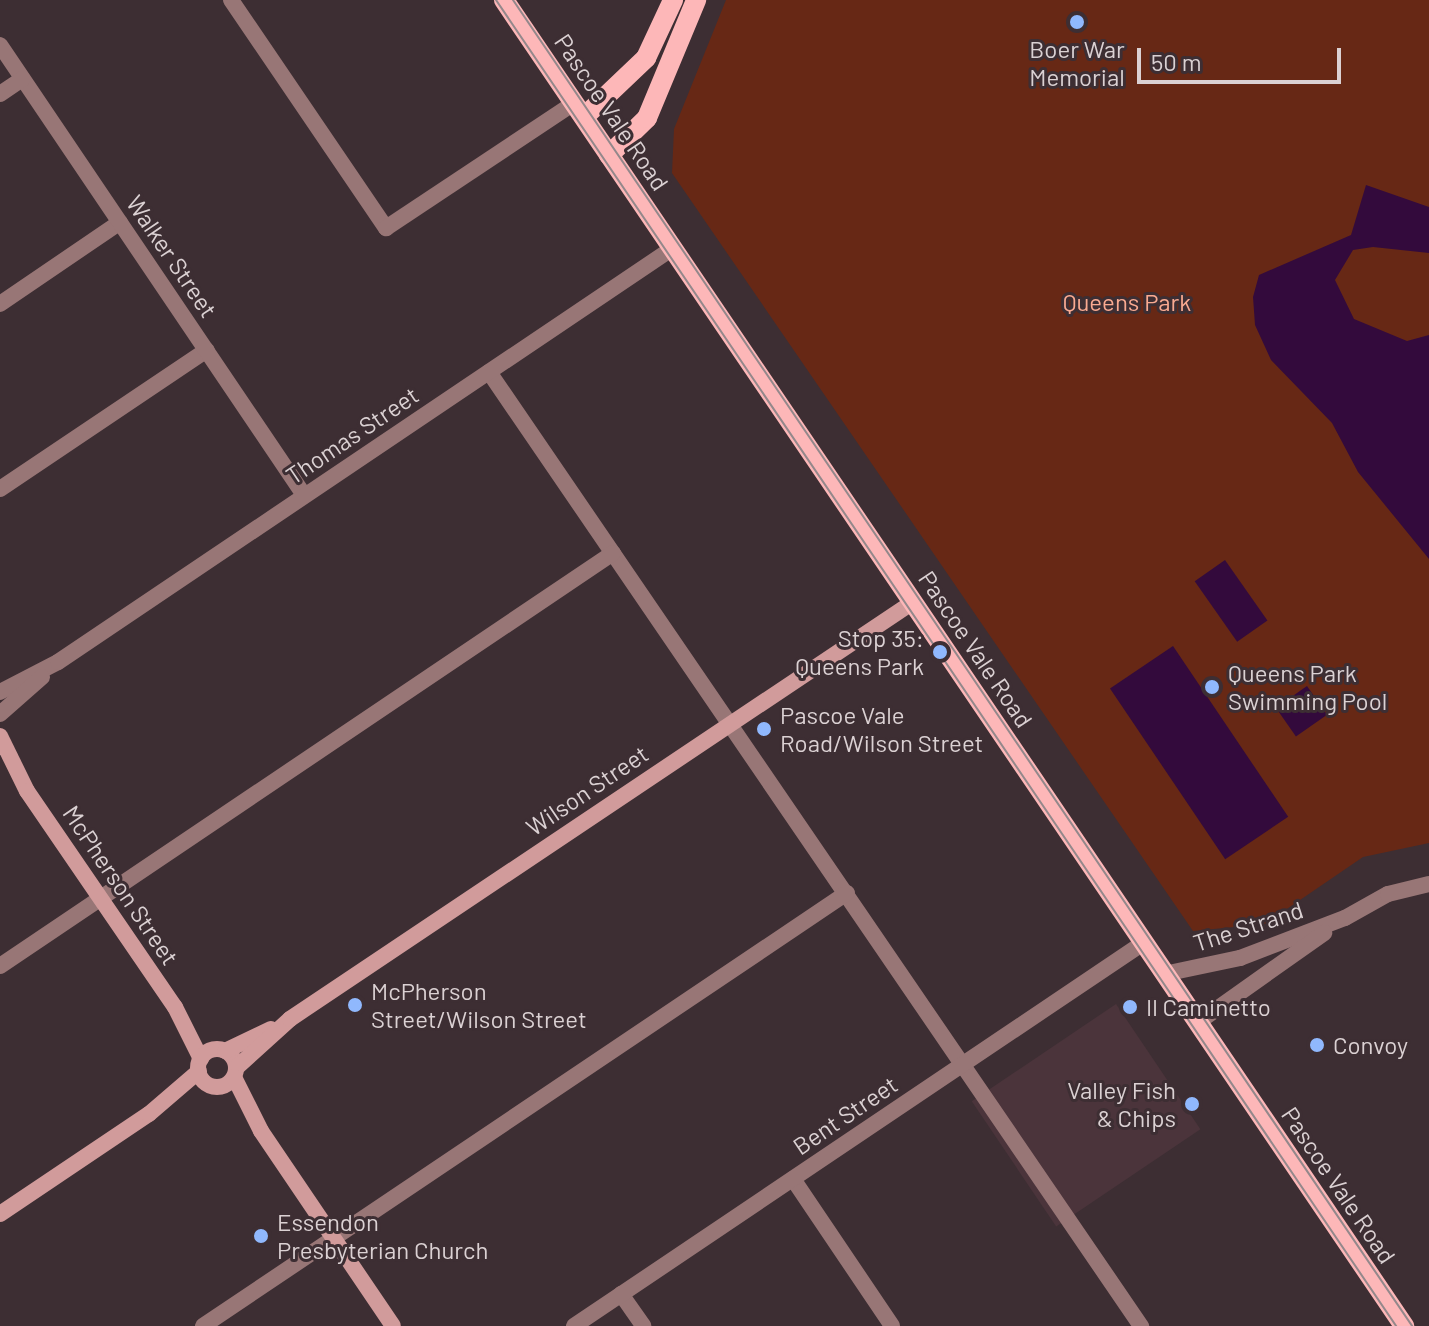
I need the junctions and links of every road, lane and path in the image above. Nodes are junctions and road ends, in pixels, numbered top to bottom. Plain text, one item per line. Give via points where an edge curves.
1 (231, 0) edge
2 (504, 0) edge
3 (673, 0) edge
4 (696, 0) edge
5 (0, 45) edge
6 (22, 79) junction
7 (0, 94) edge
8 (579, 110) junction
9 (609, 155) junction
10 (120, 222) junction
11 (673, 248) junction
12 (0, 304) edge
13 (207, 350) junction
14 (489, 372) junction
15 (0, 489) edge
16 (304, 495) junction
17 (613, 553) junction
18 (913, 602) junction
19 (58, 662) junction
20 (0, 692) edge
21 (0, 714) edge
22 (730, 723) junction
23 (0, 736) edge
24 (0, 763) edge
25 (27, 791) junction
26 (1429, 884) edge
27 (847, 893) junction
28 (102, 897) junction
29 (1345, 918) junction
30 (1143, 943) junction
31 (0, 966) edge
32 (1164, 974) junction
33 (175, 1007) junction
34 (290, 1019) junction
35 (1197, 1023) junction
36 (221, 1050) junction
37 (963, 1064) junction
38 (216, 1074) junction
39 (793, 1179) junction
40 (0, 1214) edge
41 (333, 1239) junction
42 (621, 1294) junction
43 (203, 1326) edge
44 (393, 1326) edge
45 (574, 1326) edge
46 (643, 1326) edge
47 (892, 1326) edge
48 (1141, 1326) edge
49 (1404, 1326) edge

1 - 8 street via 386,228
2 - 8 main road, Pascoe Vale Road
3 - 8 main road via 646,58
4 - 9 main road via 647,118
5 - 6 street, Walker Street
6 - 7 street
6 - 10 street, Walker Street
8 - 9 main road, Pascoe Vale Road
9 - 11 main road, Pascoe Vale Road
10 - 12 street
10 - 13 street, Walker Street
11 - 14 street, Thomas Street
11 - 18 main road, Pascoe Vale Road
13 - 15 street
13 - 16 street, Walker Street
14 - 16 street, Thomas Street
14 - 17 street
16 - 19 street, Thomas Street
17 - 22 street
17 - 28 street
18 - 22 street, Wilson Street
18 - 30 main road, Pascoe Vale Road
19 - 20 street, Thomas Street
19 - 21 street, Thomas Street
22 - 27 street
22 - 34 street, Wilson Street
23 - 25 street, McPherson Street
24 - 25 street, McPherson Street
25 - 28 street, McPherson Street
26 - 29 street, The Strand via 1388,894
27 - 37 street
27 - 41 street
28 - 31 street
28 - 33 street, McPherson Street
29 - 32 street, The Strand via 1240,958
29 - 35 street, The Strand
30 - 32 main road, Pascoe Vale Road
30 - 37 street, Bent Street
32 - 35 main road, Pascoe Vale Road
33 - 36 street, McPherson Street
33 - 38 street, McPherson Street
34 - 36 street, Wilson Street
34 - 38 street, Wilson Street
35 - 49 main road, Pascoe Vale Road
36 - 38 street, Wilson Street
36 - 38 street, McPherson Street
37 - 39 street, Bent Street
37 - 48 street
38 - 40 street, Wilson Street
38 - 41 street, McPherson Street
39 - 42 street, Bent Street
39 - 47 street
41 - 43 street
41 - 44 street, McPherson Street
42 - 45 street, Bent Street
42 - 46 street

